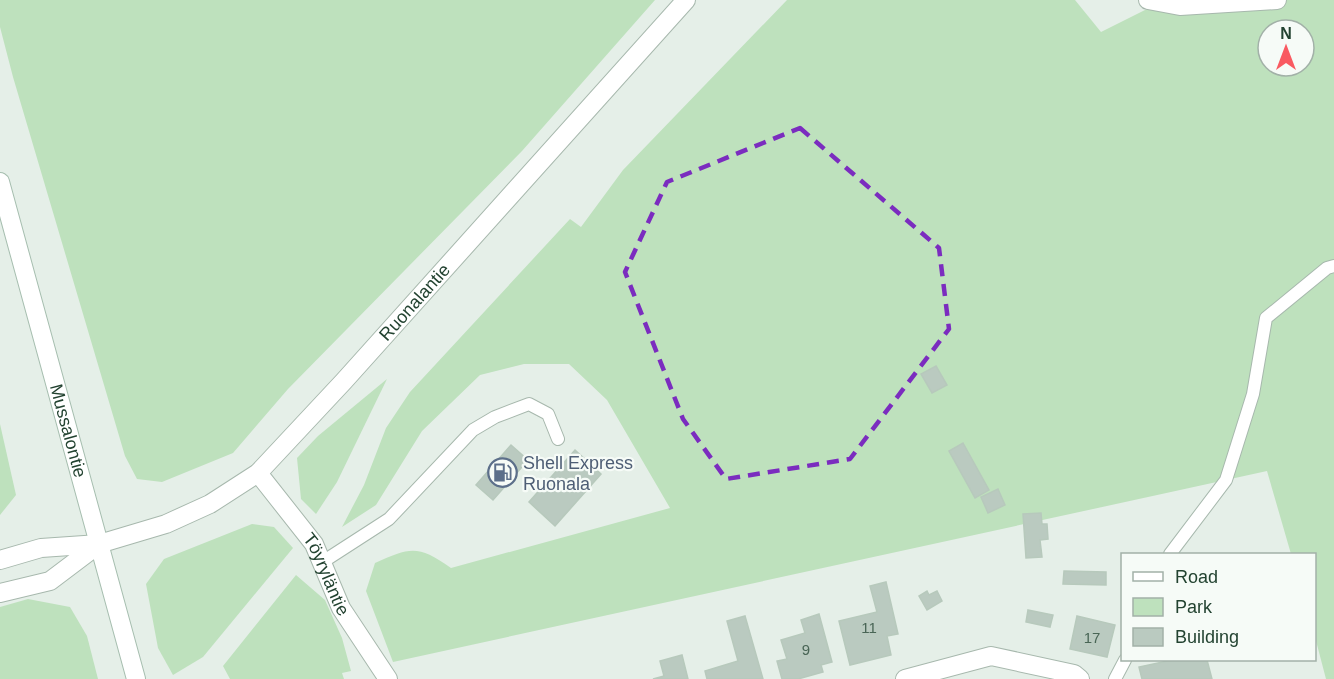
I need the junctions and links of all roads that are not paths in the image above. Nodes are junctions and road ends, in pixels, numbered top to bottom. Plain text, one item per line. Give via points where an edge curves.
1 (686, 0) edge
2 (1148, 0) edge
3 (1277, 0) edge
4 (0, 182) edge
5 (1334, 266) edge
6 (558, 439) dead end
7 (258, 473) junction
8 (99, 544) junction
9 (1171, 553) edge
10 (0, 560) edge
11 (324, 561) junction
12 (0, 593) edge
13 (1124, 661) edge
14 (134, 671) edge
15 (388, 679) edge
16 (905, 679) edge
17 (1080, 679) edge
18 (1115, 679) edge

1 - 7 street, Ruonalantie
2 - 3 street via 1180,6
4 - 8 street, Mussalontie
5 - 9 lane via 1266,318 1253,394 1226,480
6 - 11 lane via 548,414 529,404 495,417 473,430 389,519
7 - 8 street, Ruonalantie via 210,504 166,524
7 - 11 street, Töyryläntie
8 - 10 street via 41,548
8 - 12 street via 50,581
8 - 14 street, Mussalontie
11 - 15 street, Töyryläntie via 341,608
13 - 18 lane
16 - 17 street via 991,656 1074,674

